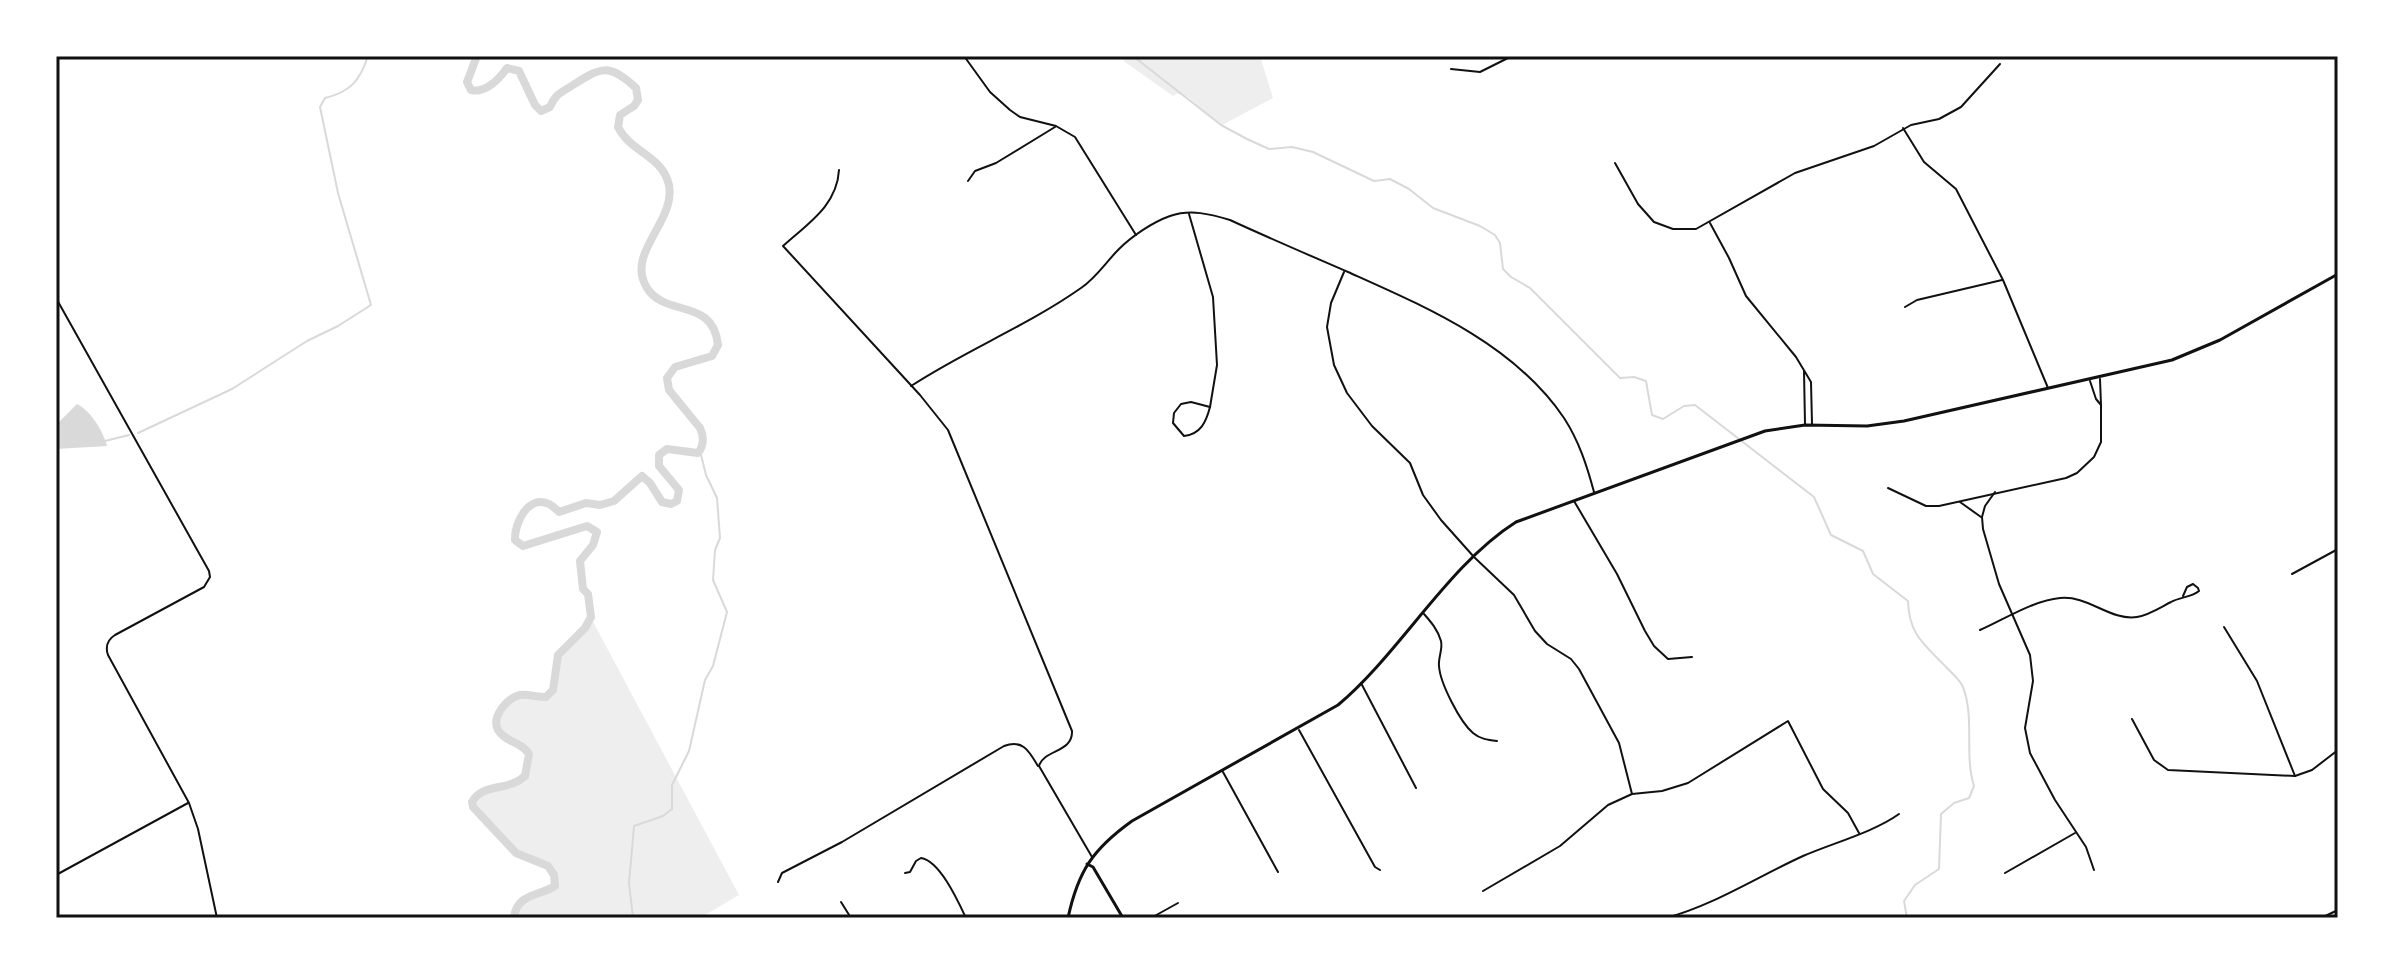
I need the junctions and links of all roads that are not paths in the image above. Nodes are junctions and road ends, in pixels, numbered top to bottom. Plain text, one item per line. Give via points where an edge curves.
1 (964, 56) edge
2 (1512, 56) edge
3 (2000, 64) dead end
4 (1451, 69) dead end
5 (1056, 126) junction
6 (1903, 128) junction
7 (1615, 163) dead end
8 (839, 170) dead end
9 (968, 181) dead end
10 (1189, 213) junction
11 (1710, 223) junction
12 (1136, 236) junction
13 (1345, 271) junction
14 (2338, 274) edge
15 (2003, 280) junction
16 (56, 298) edge
17 (1905, 307) dead end
18 (1804, 370) junction
19 (2100, 377) junction
20 (2090, 380) junction
21 (911, 386) junction
22 (2048, 389) junction
23 (2101, 405) junction
24 (1210, 407) junction
25 (1805, 425) junction
26 (1812, 426) junction
27 (1888, 488) dead end
28 (1594, 492) junction
29 (1995, 492) junction
30 (1574, 500) junction
31 (1958, 501) junction
32 (1982, 517) junction
33 (2338, 549) edge
34 (1474, 557) junction
35 (2292, 574) dead end
36 (2183, 596) dead end
37 (1423, 613) junction
38 (2012, 615) junction
39 (2224, 627) dead end
40 (1980, 630) dead end
41 (1692, 657) dead end
42 (1361, 683) junction
43 (2132, 719) dead end
44 (1299, 730) junction
45 (1497, 741) dead end
46 (2338, 750) edge
47 (1040, 771) junction
48 (1222, 771) junction
49 (2295, 776) junction
50 (1416, 788) dead end
51 (1632, 794) junction
52 (189, 803) junction
53 (1899, 814) dead end
54 (1859, 833) junction
55 (2076, 833) junction
56 (1092, 857) junction
57 (1087, 864) junction
58 (1380, 870) dead end
59 (2094, 870) dead end
60 (1278, 872) dead end
61 (905, 873) dead end
62 (2005, 873) dead end
63 (56, 875) edge
64 (778, 882) dead end
65 (1483, 891) dead end
66 (841, 902) dead end
67 (1178, 903) dead end
68 (2338, 910) edge
69 (217, 918) edge
70 (851, 918) edge
71 (966, 918) edge
72 (1068, 918) edge
73 (1123, 918) edge
74 (1151, 918) edge
75 (1666, 918) edge
76 (2321, 918) edge

1 - 5 street via 1010,110
2 - 4 street via 1480,72
3 - 6 street via 1961,107
5 - 9 street via 975,171
5 - 12 street via 1078,140
6 - 11 street via 1874,146 1795,173
6 - 15 street via 1924,162 1956,189
7 - 11 street via 1654,222 1673,229
8 - 21 street via 829,204 783,246
10 - 12 street via 1169,216
10 - 13 street via 1230,220
10 - 24 street via 1213,297 1217,365
11 - 18 street via 1746,296
12 - 21 street via 1084,286 1047,311
13 - 28 street via 1441,315 1517,367 1564,418
13 - 34 street via 1327,327 1339,377 1361,413 1410,463 1427,503
14 - 19 main road via 2197,351
15 - 17 street via 1915,300
15 - 22 street
16 - 52 street via 209,571 204,587 106,644
18 - 25 street
18 - 26 street via 1811,382
19 - 20 main road
19 - 23 street
20 - 22 main road
20 - 23 street
21 - 47 street via 950,434 1072,731 1069,744 1040,761
22 - 26 main road via 1904,421
23 - 29 street via 2101,442 2086,466 2066,478
24 - 24 street via 1194,434 1180,434 1173,423 1181,404
25 - 26 main road
25 - 28 main road via 1753,435
27 - 31 street via 1926,506
28 - 30 main road
29 - 31 street
29 - 32 street
30 - 34 main road via 1516,522
30 - 41 street via 1654,646 1668,659
31 - 32 street
32 - 38 street
33 - 35 street
34 - 37 main road
34 - 51 street via 1514,595 1547,644 1579,669 1619,743
36 - 38 street via 2136,617 2063,598
37 - 42 main road
37 - 45 street via 1442,643 1442,683 1472,733
38 - 40 street
38 - 55 street via 2033,667 2025,728 2030,753
39 - 49 street via 2257,681
42 - 44 main road
42 - 50 street
43 - 49 street via 2154,760 2168,770
44 - 48 main road
44 - 58 street
46 - 49 street
47 - 56 street
47 - 64 street via 1024,746 1004,746 782,873
48 - 56 main road via 1132,821
48 - 60 street
51 - 54 street via 1688,783 1788,721 1823,789 1848,813
51 - 65 street via 1608,805 1560,846
52 - 63 street
52 - 69 street
53 - 54 street
54 - 75 street
55 - 59 street
55 - 62 street
56 - 57 main road
57 - 72 main road
57 - 73 main road
61 - 71 street via 921,858 932,861
66 - 70 street
67 - 74 street
68 - 76 street

